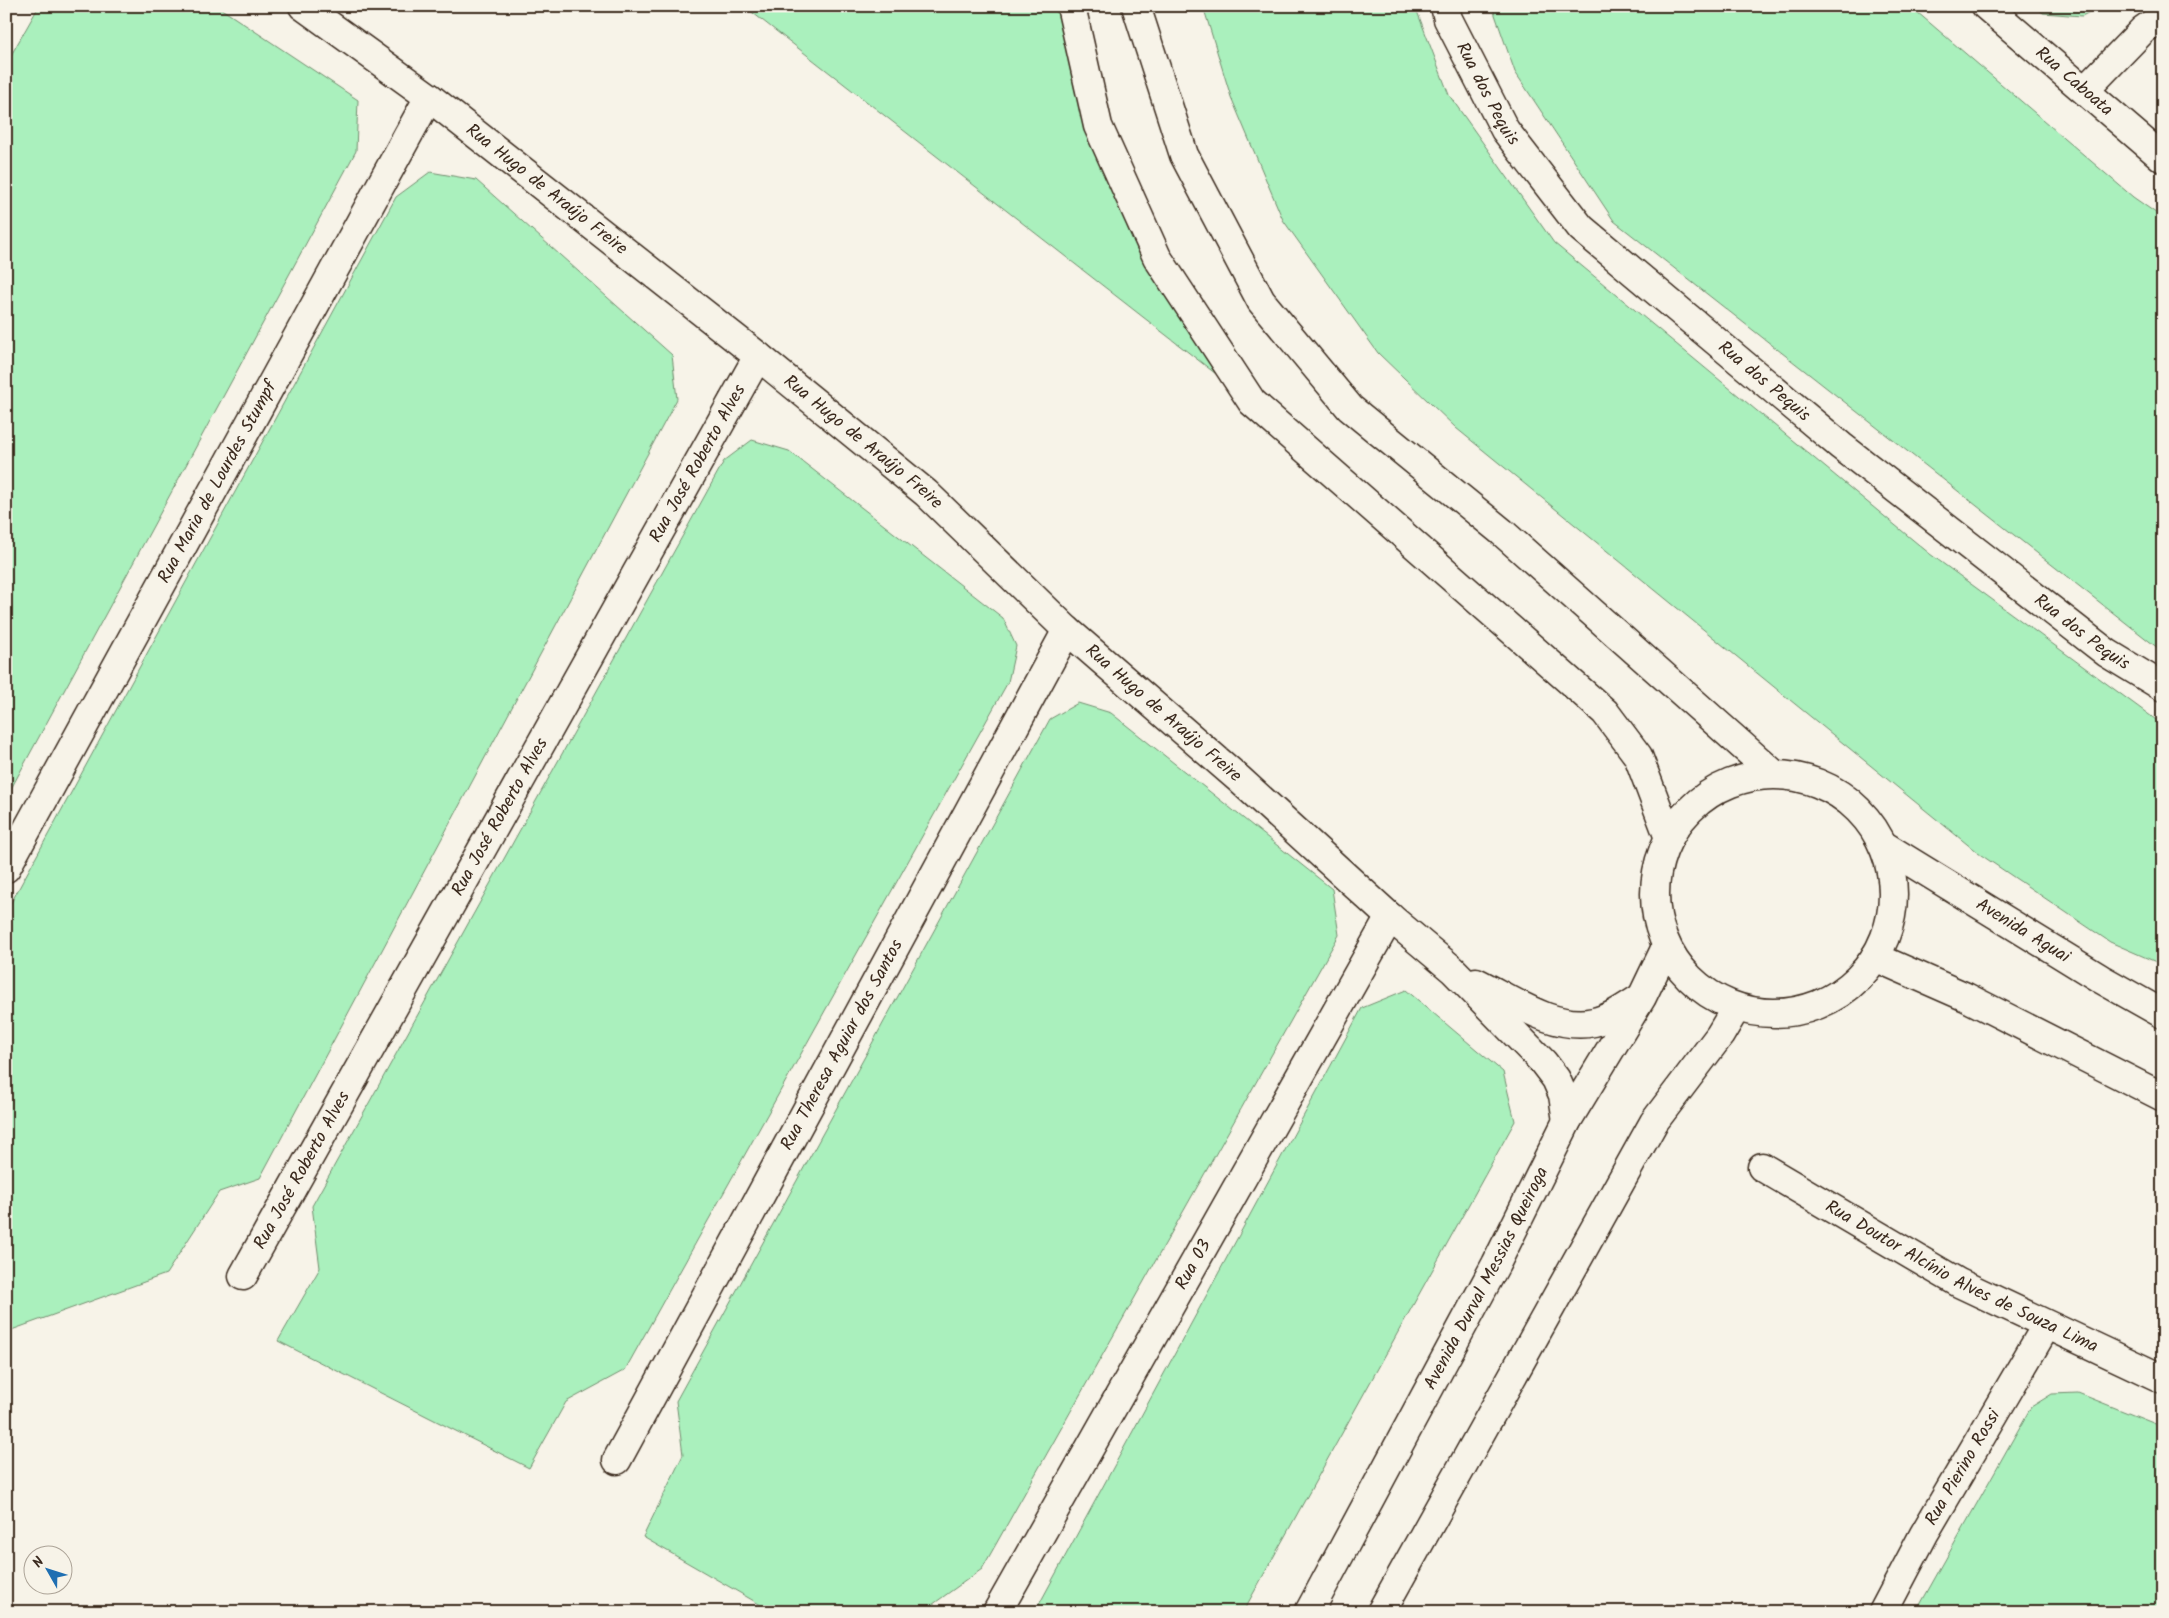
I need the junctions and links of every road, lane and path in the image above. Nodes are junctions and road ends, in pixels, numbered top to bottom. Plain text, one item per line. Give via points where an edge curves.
1 (303, 6) edge
2 (1071, 6) edge
3 (1136, 6) edge
4 (1445, 6) edge
5 (1986, 6) edge
6 (2163, 16) edge
7 (2085, 90) junction
8 (429, 97) junction
9 (2163, 158) edge
10 (758, 356) junction
11 (1067, 630) junction
12 (2163, 686) edge
13 (1774, 774) junction
14 (1668, 838) junction
15 (1883, 845) junction
16 (6, 868) edge
17 (1390, 917) junction
18 (1666, 947) junction
19 (1876, 957) junction
20 (1453, 970) junction
21 (1642, 997) junction
22 (1736, 1008) junction
23 (2163, 1014) edge
24 (2163, 1097) edge
25 (1567, 1122) junction
26 (1762, 1167) dead end
27 (243, 1276) dead end
28 (2046, 1326) junction
29 (2163, 1379) edge
30 (617, 1460) dead end
31 (997, 1612) edge
32 (1309, 1612) edge
33 (1381, 1612) edge
34 (1883, 1612) edge

1 - 8 street, Rua Hugo de Araújo Freire
2 - 14 street via 1098,126 1156,257 1252,402 1604,712 1638,756
3 - 13 street via 1184,155 1261,301 1350,408 1502,532
4 - 12 street, Rua dos Pequis via 1448,19 1505,130 1581,228 1841,446 2107,653
5 - 7 street, Rua Caboata
6 - 7 street via 2143,30
7 - 9 street, Rua Caboata
8 - 10 street, Rua Hugo de Araújo Freire
8 - 16 street, Rua Maria de Lourdes Stumpf
10 - 11 street, Rua Hugo de Araújo Freire via 926,493
10 - 27 street, Rua José Roberto Alves
11 - 17 street, Rua Hugo de Araújo Freire via 1239,779
11 - 30 street, Rua Theresa Aguiar dos Santos
13 - 14 street via 1743,779 1713,792 1687,812
13 - 15 street via 1808,780 1839,794 1864,816
14 - 18 street via 1656,874 1655,911
15 - 19 street via 1892,882 1890,921
15 - 23 street, Avenida Aguai
17 - 20 street, Rua Hugo de Araújo Freire
17 - 31 street, Rua 03
18 - 21 street, Avenida Durval Messias Queiroga
18 - 22 street via 1695,985
19 - 22 street via 1852,983 1815,1006 1789,1013 1762,1014
19 - 24 street via 1966,997
20 - 21 street via 1538,1013 1568,1023 1594,1022 1614,1015
20 - 25 street via 1543,1062 1563,1095
21 - 25 street, Avenida Durval Messias Queiroga
22 - 33 street via 1720,1036 1654,1122
25 - 32 street, Avenida Durval Messias Queiroga via 1496,1264
26 - 28 street, Rua Doutor Alcínio Alves de Souza Lima via 1959,1284
28 - 29 street, Rua Doutor Alcínio Alves de Souza Lima
28 - 34 street, Rua Pierino Rossi via 1924,1534

